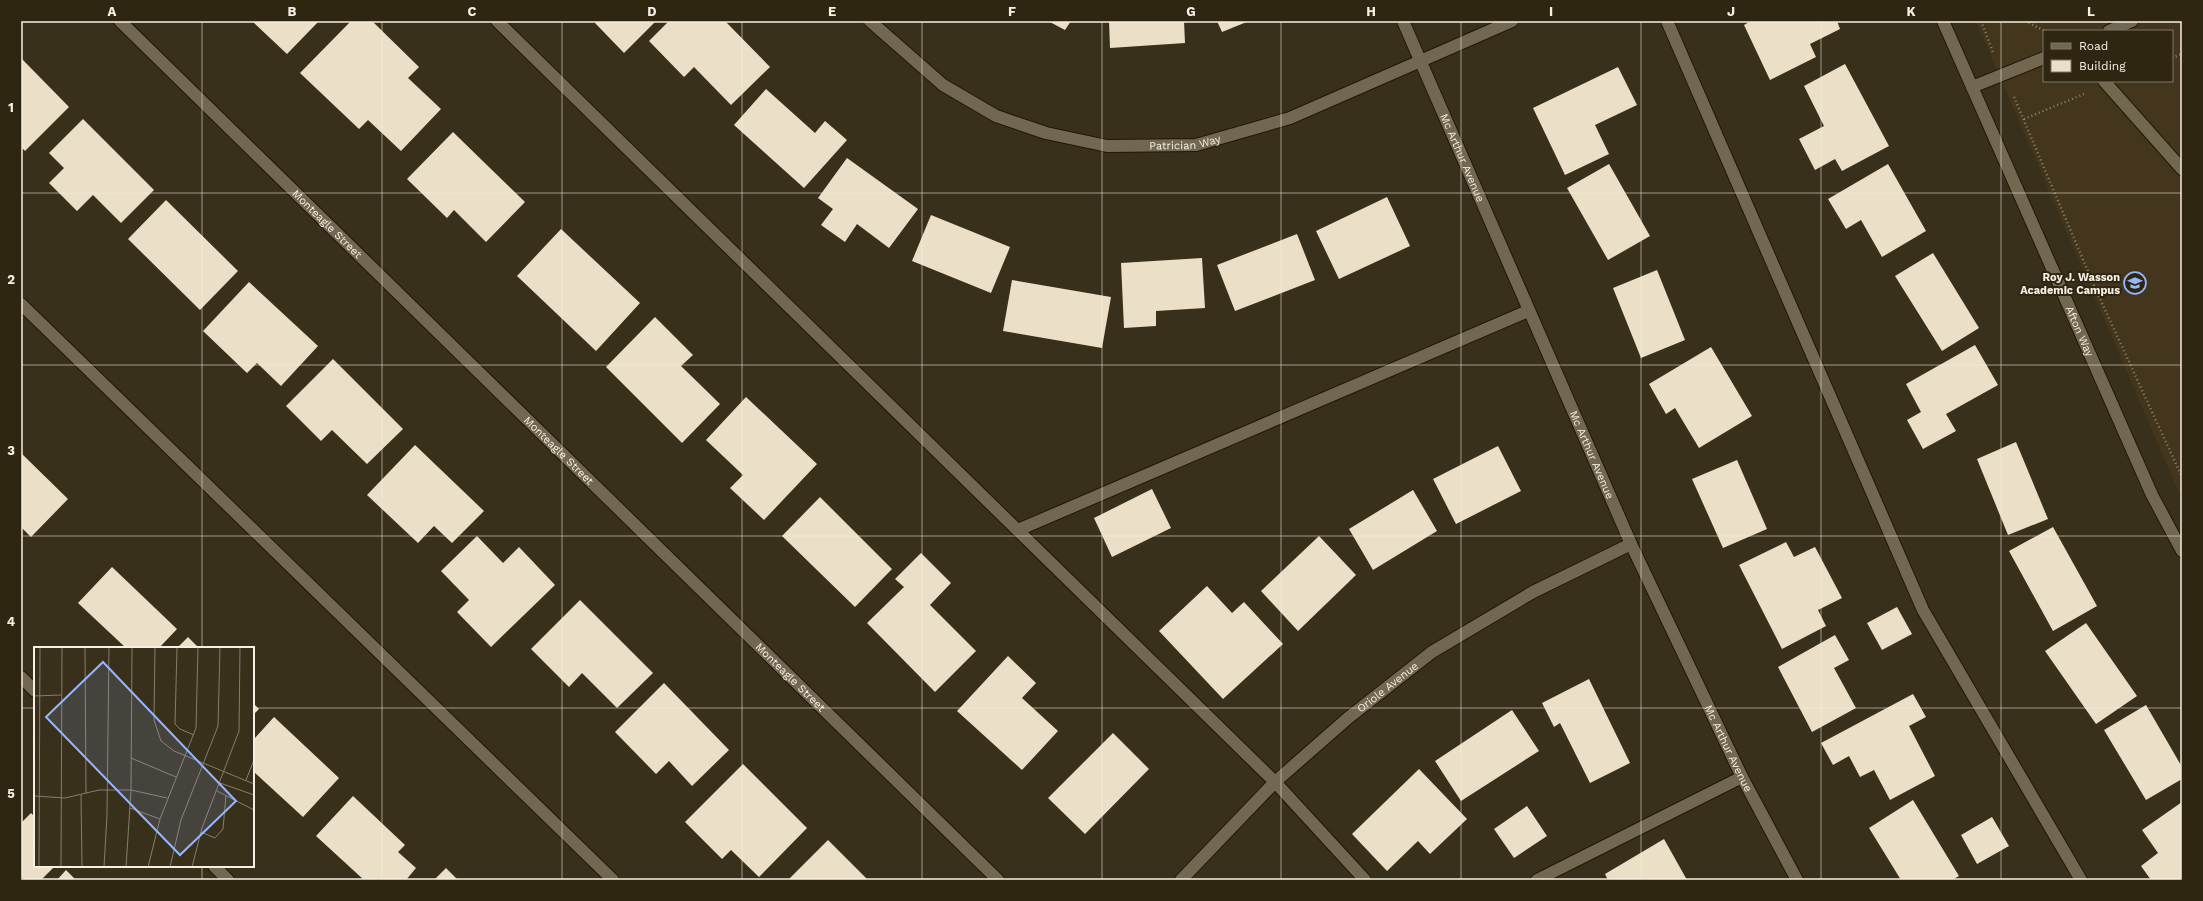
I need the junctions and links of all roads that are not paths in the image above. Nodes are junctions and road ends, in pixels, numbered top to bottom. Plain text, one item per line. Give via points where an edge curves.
1 (120, 21) edge
2 (497, 21) edge
3 (870, 21) edge
4 (1403, 21) edge
5 (1512, 21) edge
6 (1667, 21) edge
7 (1943, 21) edge
8 (2132, 21) edge
9 (2111, 30) edge
10 (2043, 58) edge
11 (1422, 62) junction
12 (2106, 82) edge
13 (1972, 87) junction
14 (2182, 169) edge
15 (21, 304) edge
16 (1528, 311) junction
17 (1018, 530) junction
18 (2178, 536) edge
19 (1631, 544) junction
20 (2182, 552) edge
21 (21, 678) edge
22 (34, 690) edge
23 (1742, 777) junction
24 (1275, 782) junction
25 (215, 867) edge
26 (228, 880) edge
27 (613, 880) edge
28 (998, 880) edge
29 (1180, 880) edge
30 (1365, 880) edge
31 (1537, 880) edge
32 (1797, 880) edge
33 (2081, 880) edge

1 - 28 street, Monteagle Street
2 - 17 street
3 - 11 street, Patrician Way via 943,84 996,116 1046,133 1107,146 1196,145 1290,118
4 - 11 street, Mc Arthur Avenue
5 - 11 street, Patrician Way
6 - 33 street via 1923,610
7 - 13 street, Afton Way
8 - 9 street
10 - 13 street
11 - 16 street, Mc Arthur Avenue
12 - 14 street
13 - 18 street, Afton Way via 2152,496
15 - 27 street
16 - 17 street
16 - 19 street, Mc Arthur Avenue
17 - 24 street
18 - 20 street, Afton Way
19 - 23 street, Mc Arthur Avenue
19 - 24 street, Oriole Avenue via 1533,592 1432,652 1348,718
21 - 22 street
23 - 31 street
23 - 32 street, Mc Arthur Avenue
24 - 29 street, Oriole Avenue
24 - 30 street
25 - 26 street

